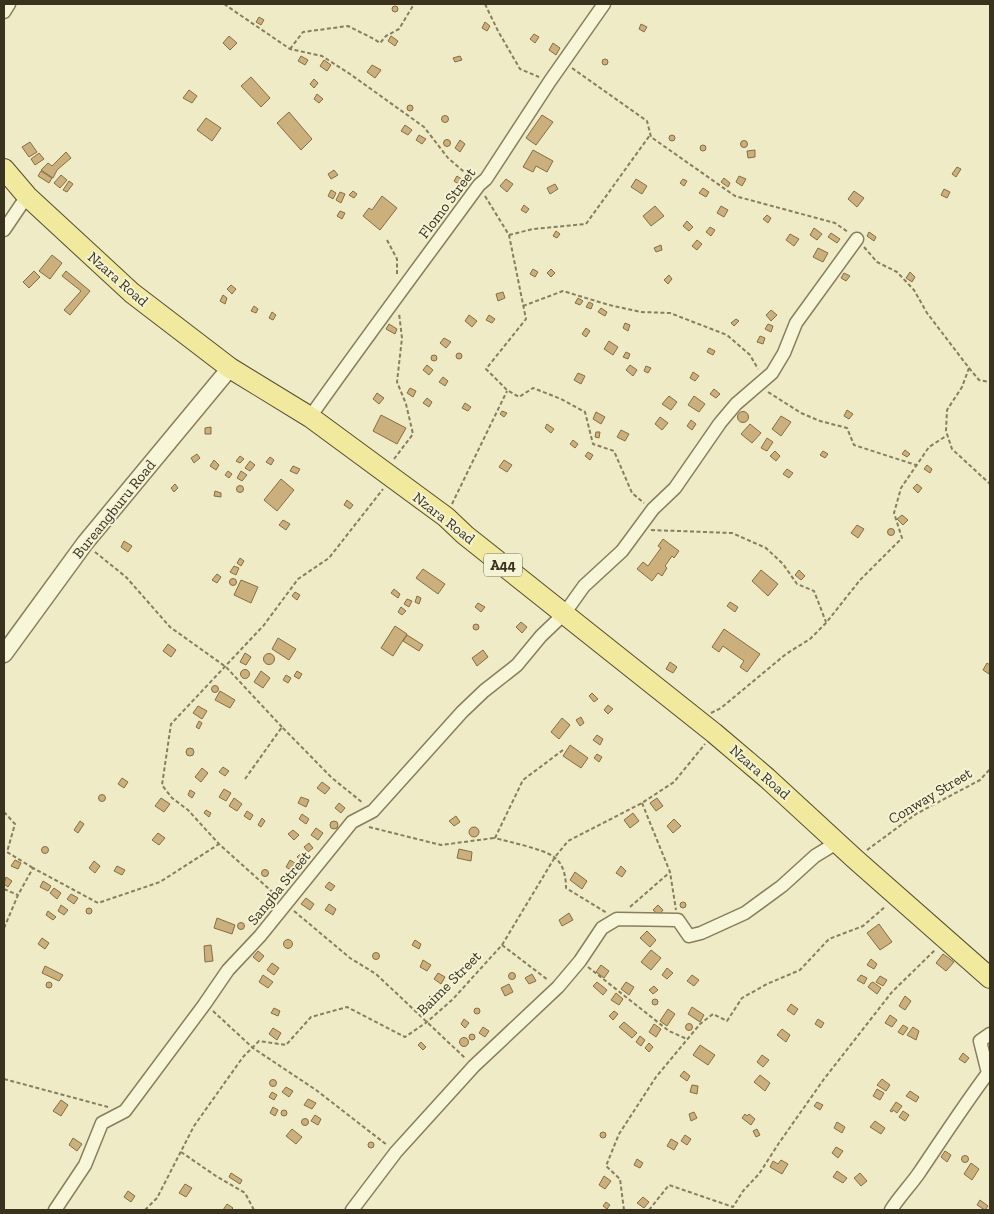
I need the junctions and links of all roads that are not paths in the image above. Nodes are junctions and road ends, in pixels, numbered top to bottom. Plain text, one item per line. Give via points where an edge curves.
1 (9, 4) edge
2 (604, 4) edge
3 (4, 12) edge
4 (4, 169) edge
5 (27, 196) junction
6 (4, 230) edge
7 (857, 239) road end
8 (230, 368) junction
9 (310, 417) junction
10 (564, 614) junction
11 (4, 654) edge
12 (838, 842) junction
13 (990, 978) edge
14 (990, 1034) edge
15 (54, 1210) edge
16 (352, 1210) edge
17 (891, 1210) edge

1 - 3 street
2 - 9 street, Flomo Street via 486,179
4 - 5 main road, Nzara Road / A44
5 - 6 street
5 - 8 main road, Nzara Road / A44 via 132,293
7 - 10 street, Sangba Street via 796,323 772,372 736,404 675,488 653,509 622,551 584,586
8 - 9 main road, Nzara Road / A44
8 - 11 street, Bureangburu Road via 85,543
9 - 10 main road, Nzara Road / A44 via 446,517
10 - 12 main road, Nzara Road / A44 via 706,727
10 - 15 street, Sangba Street via 540,636 517,665 462,712 373,812 352,822 287,905 228,970 125,1111 102,1123 85,1165
12 - 13 main road, Nzara Road / A44
12 - 16 street via 814,856 782,886 745,913 702,933 689,936 678,920 617,919 602,928 558,987 474,1066 396,1152
14 - 17 street via 980,1041 988,1073

